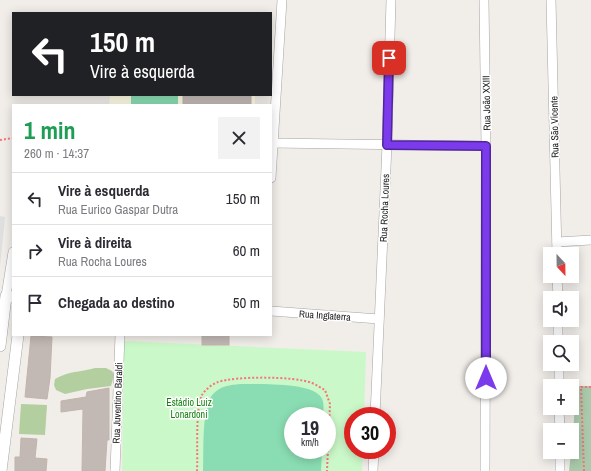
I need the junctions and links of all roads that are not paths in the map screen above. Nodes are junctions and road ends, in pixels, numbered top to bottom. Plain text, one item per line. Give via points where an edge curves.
1 (282, 0) edge
2 (391, 0) edge
3 (484, 0) edge
4 (551, 0) edge
5 (272, 143) edge
6 (387, 145) junction
7 (486, 146) junction
8 (591, 240) edge
9 (557, 242) junction
10 (557, 247) edge
11 (12, 267) edge
12 (10, 297) edge
13 (272, 311) edge
14 (379, 319) junction
15 (18, 336) edge
16 (120, 336) edge
17 (0, 346) edge
18 (375, 407) edge
19 (4, 419) edge
20 (374, 459) edge
21 (560, 459) edge
22 (1, 471) edge
23 (115, 471) edge
24 (373, 471) edge
25 (485, 471) edge
26 (560, 471) edge

1 - 5 street
2 - 6 street, Rua Rocha Loures
3 - 7 street, Rua João XXIII
4 - 9 street, Rua São Vicente
5 - 6 street
6 - 7 street
6 - 14 street, Rua Rocha Loures
7 - 25 street, Rua João XXIII
8 - 9 street
9 - 10 street, Rua São Vicente
11 - 12 street
12 - 17 street
13 - 14 street, Rua Inglaterra
14 - 18 street, Rua Rocha Loures
15 - 19 street
16 - 23 street, Rua Juventino Baraldi
19 - 22 street
20 - 24 street
21 - 26 street

